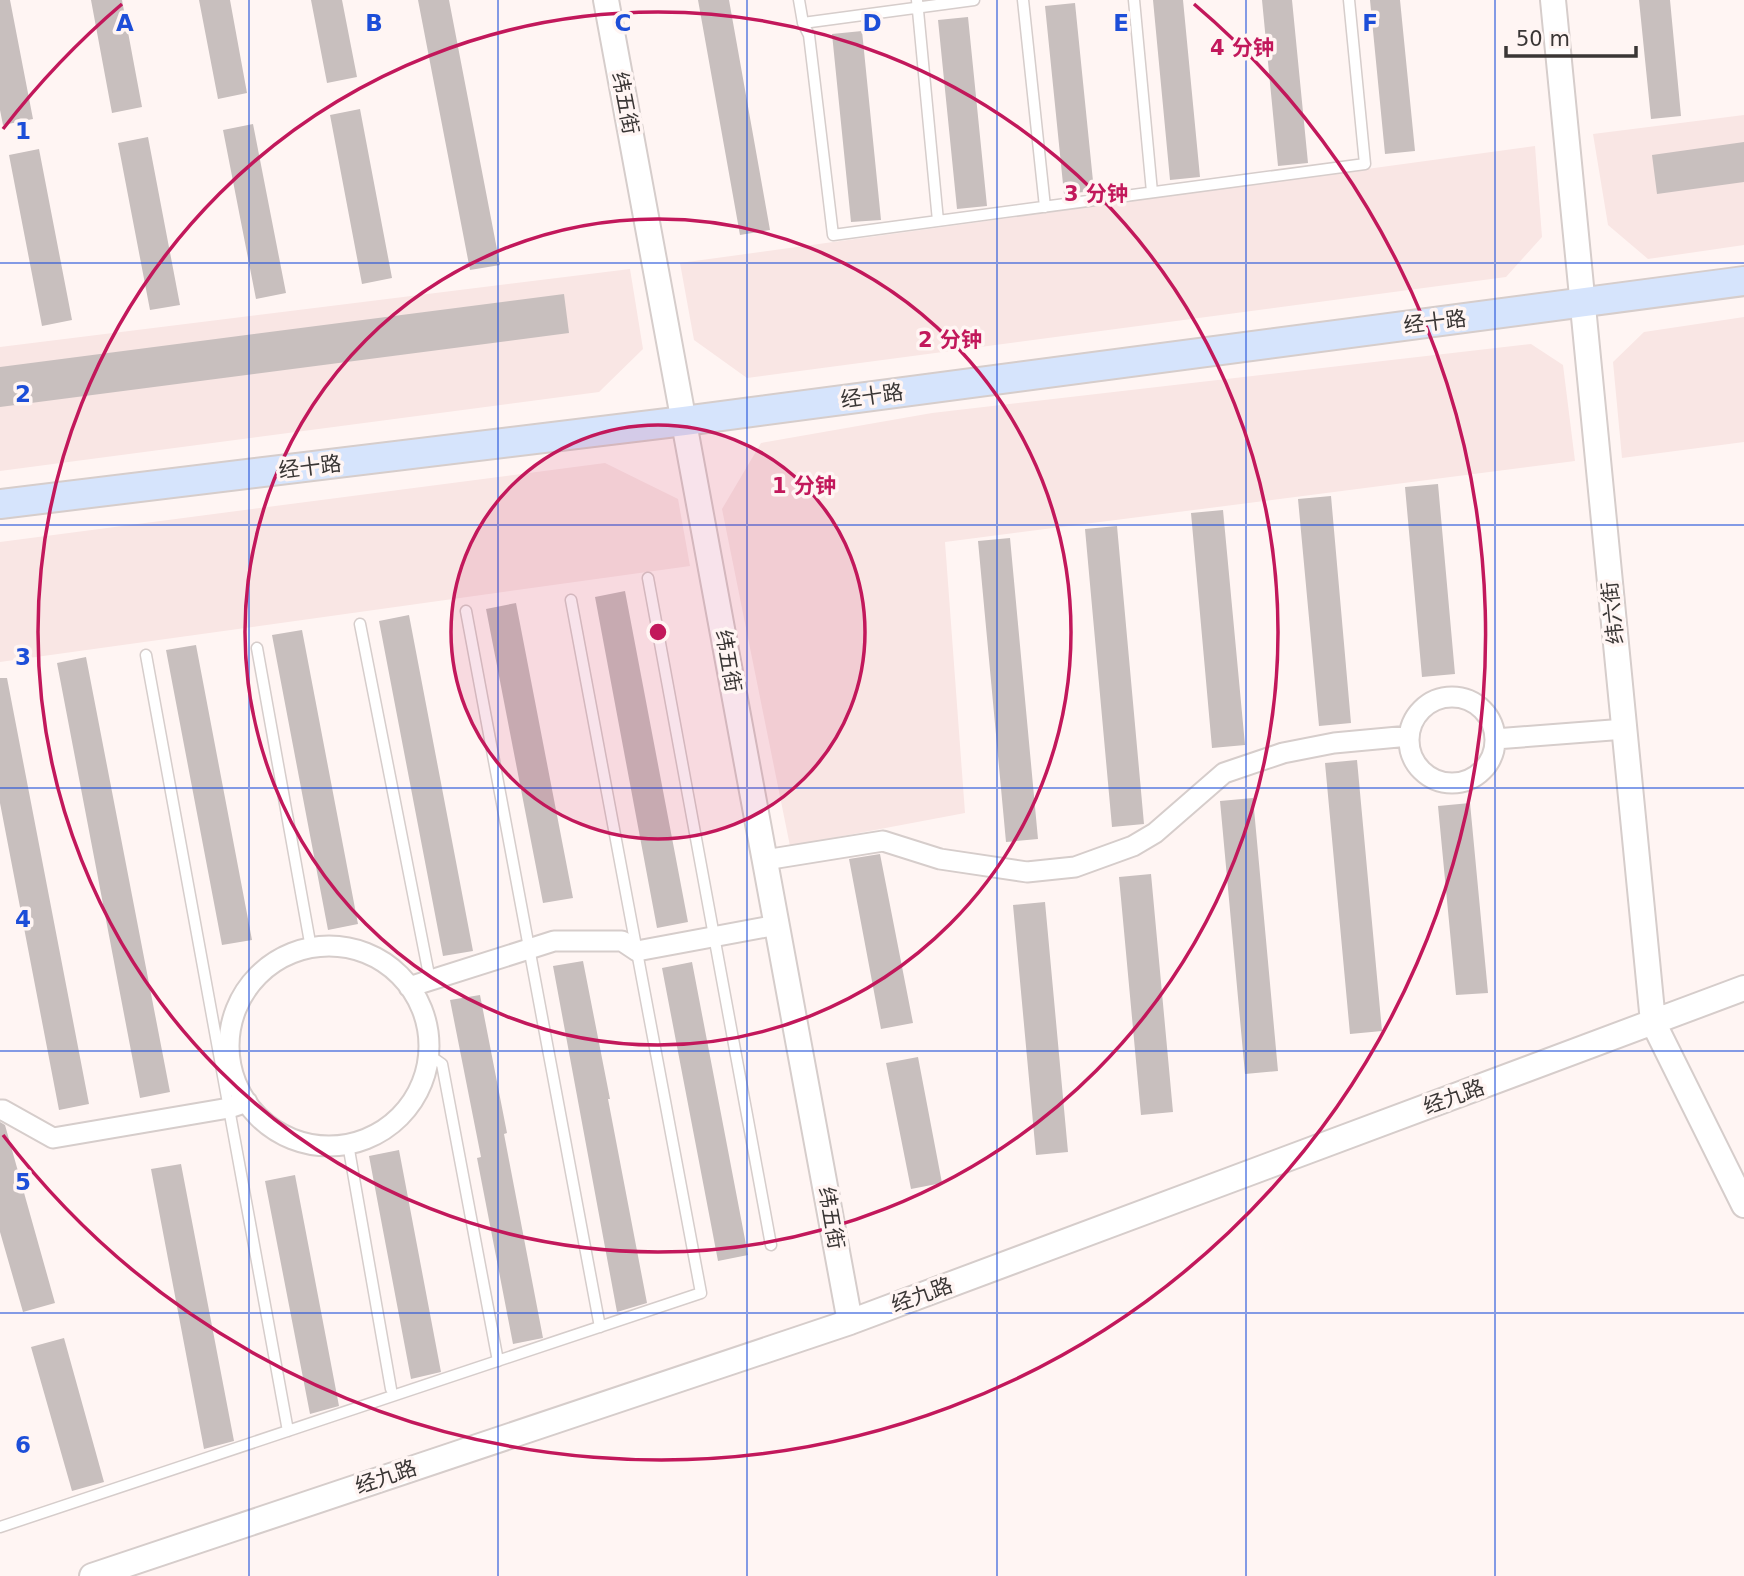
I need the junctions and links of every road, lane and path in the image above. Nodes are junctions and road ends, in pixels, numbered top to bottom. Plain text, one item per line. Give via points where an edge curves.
1 (606, 0) edge
2 (799, 0) edge
3 (917, 0) edge
4 (974, 0) edge
5 (1023, 0) edge
6 (1134, 0) edge
7 (1349, 0) edge
8 (1553, 0) edge
9 (803, 23) junction
10 (1152, 192) junction
11 (1045, 206) junction
12 (938, 221) junction
13 (1744, 281) edge
14 (1582, 303) junction
15 (684, 421) junction
16 (0, 504) edge
17 (648, 578) dead end
18 (571, 600) dead end
19 (466, 611) dead end
20 (360, 624) dead end
21 (257, 648) dead end
22 (146, 655) dead end
23 (1625, 729) junction
24 (1409, 736) junction
25 (1495, 739) junction
26 (765, 860) junction
27 (777, 925) junction
28 (715, 937) junction
29 (312, 948) junction
30 (529, 949) junction
31 (637, 951) junction
32 (430, 980) junction
33 (409, 987) junction
34 (1744, 988) edge
35 (1653, 1022) junction
36 (429, 1055) junction
37 (238, 1105) junction
38 (0, 1110) edge
39 (348, 1144) junction
40 (1744, 1205) edge
41 (771, 1245) dead end
42 (850, 1322) junction
43 (600, 1327) junction
44 (498, 1361) junction
45 (391, 1389) dead end
46 (288, 1431) junction
47 (0, 1527) edge
48 (92, 1576) edge

1 - 15 street, 纬五街
2 - 9 lane
3 - 12 lane
4 - 9 lane
5 - 11 lane
6 - 10 lane
7 - 10 lane via 1364,164
8 - 14 street, 纬六街
9 - 12 lane via 809,35 833,235
10 - 11 lane
11 - 12 lane
13 - 14 main road, 经十路
14 - 15 main road, 经十路
14 - 23 street, 纬六街
15 - 16 main road, 经十路
15 - 26 street, 纬五街
17 - 28 lane
18 - 31 lane
19 - 30 lane
20 - 32 lane
21 - 29 lane
22 - 37 lane
23 - 25 street
23 - 35 street, 纬六街
24 - 25 street via 1420,710 1454,696 1472,701 1486,713
24 - 25 street via 1411,754 1421,770 1437,780 1455,783 1473,778 1487,766
24 - 26 street via 1283,753 1224,774 1155,833 1076,867 1027,872 940,859 883,841
26 - 27 street, 纬五街
27 - 28 street
27 - 42 street, 纬五街
28 - 31 street
28 - 41 lane
29 - 33 street via 345,947 371,955
29 - 37 street via 268,967 249,987 236,1011 230,1037 231,1065 240,1090
30 - 31 street via 554,941 622,942
30 - 32 street
30 - 43 lane
31 - 43 lane via 701,1293
32 - 33 street
33 - 36 street via 428,1028
34 - 35 street, 经九路
35 - 40 street, 纬六街
35 - 42 street, 经九路
36 - 39 street via 423,1082 401,1116 380,1133
36 - 44 lane via 442,1065
37 - 38 street via 53,1138
37 - 39 street via 288,1137 327,1147
37 - 46 lane
39 - 45 lane
42 - 48 street, 经九路
43 - 44 lane
44 - 46 lane
46 - 47 lane

